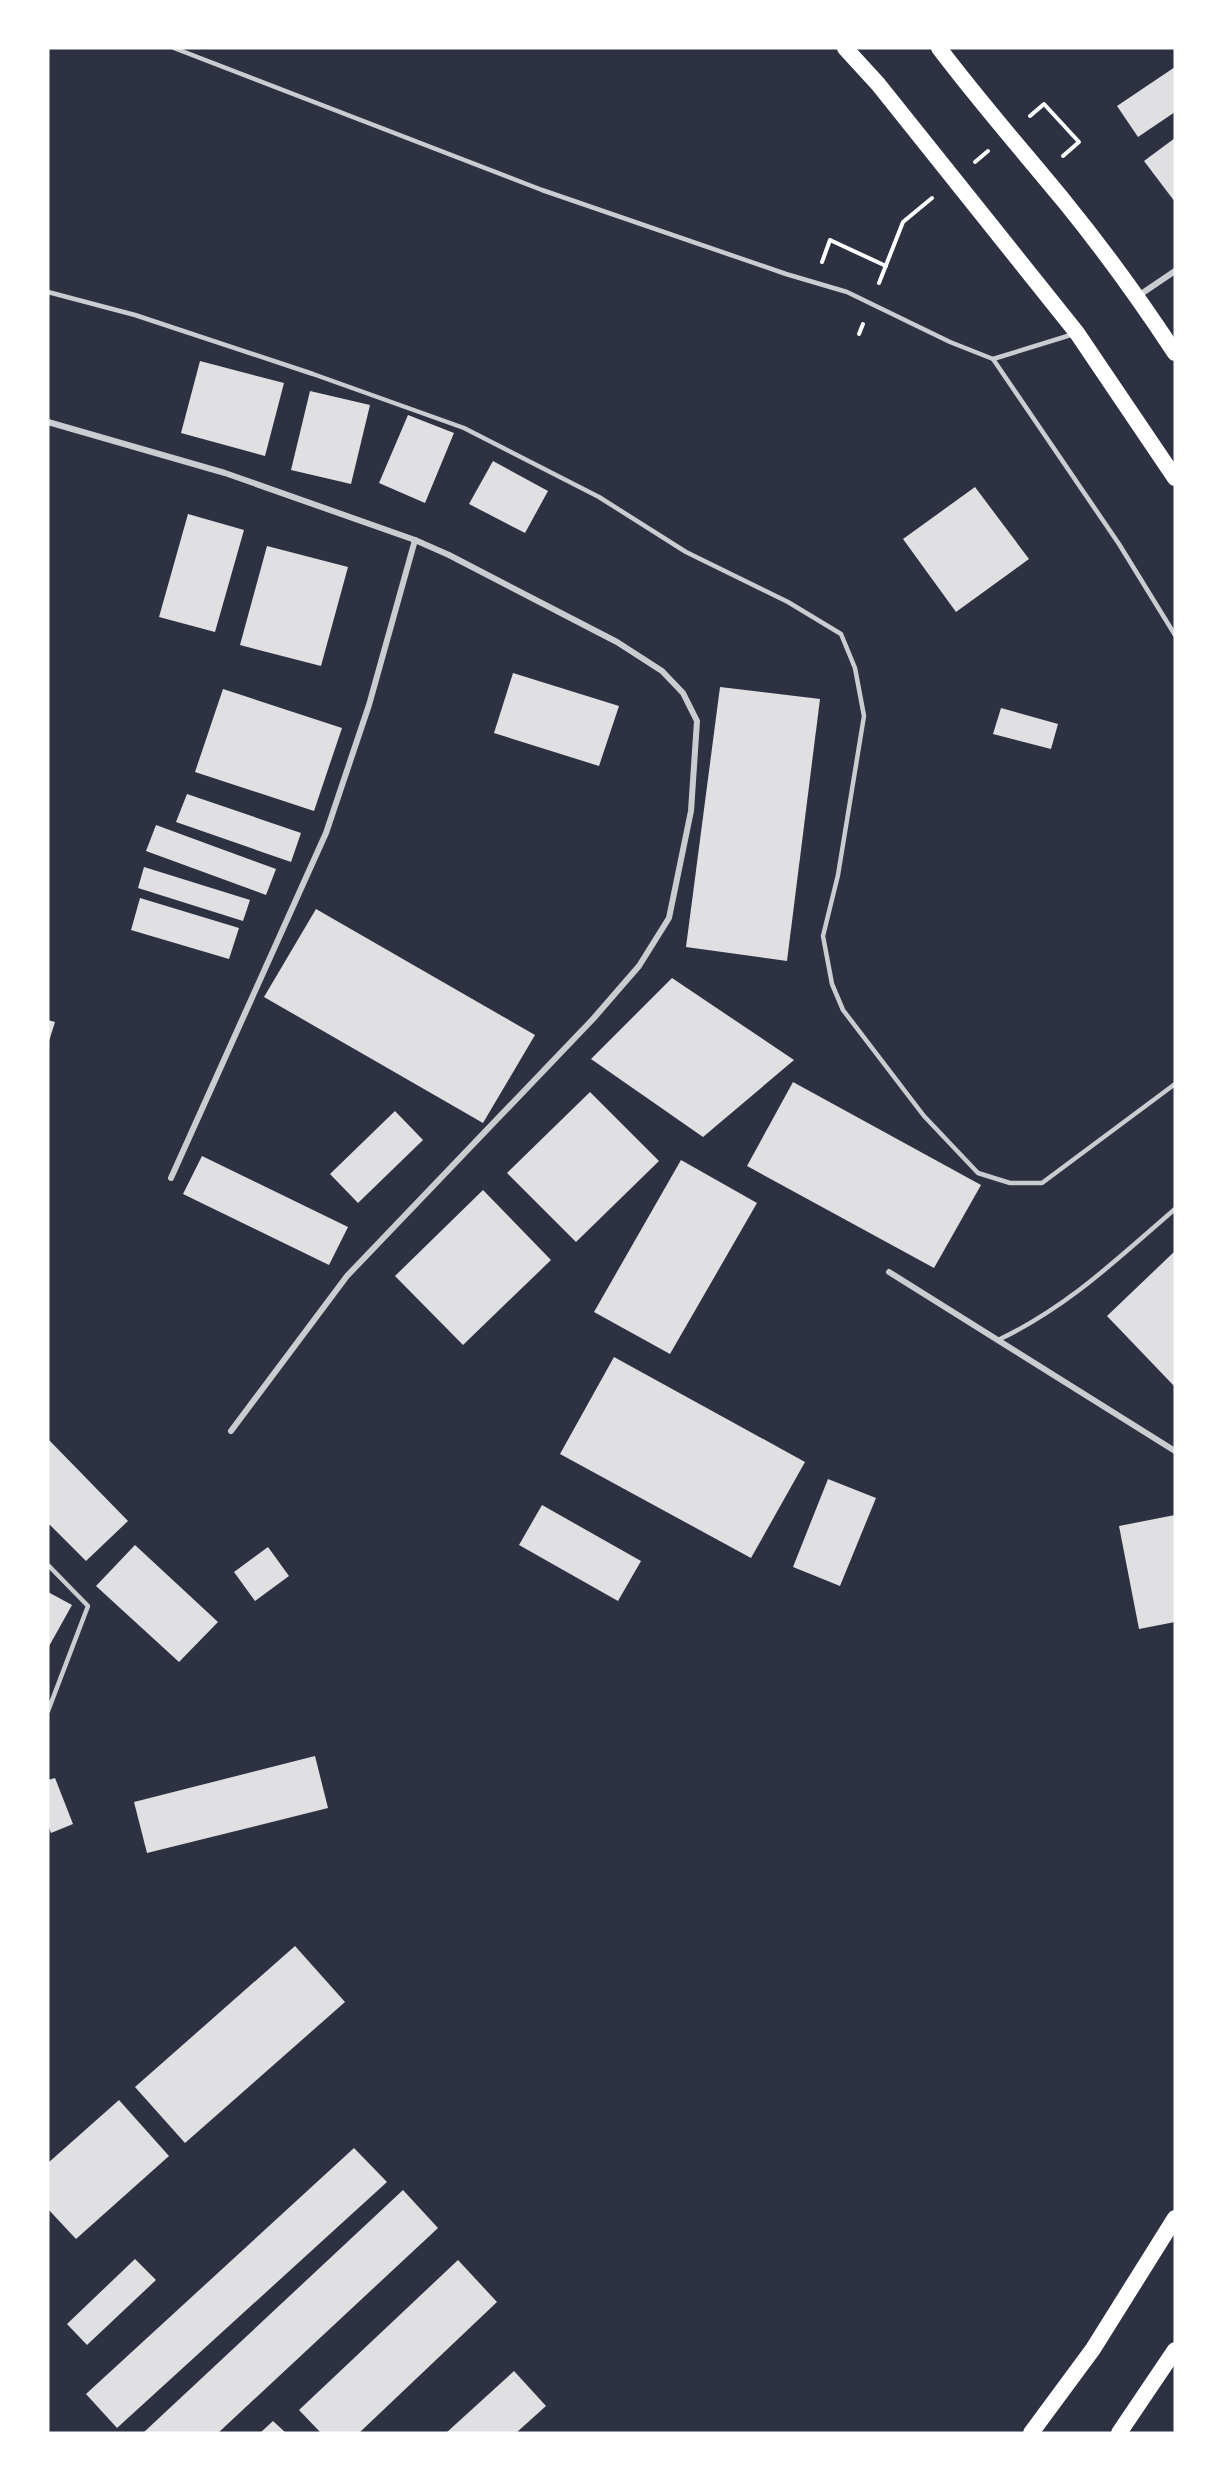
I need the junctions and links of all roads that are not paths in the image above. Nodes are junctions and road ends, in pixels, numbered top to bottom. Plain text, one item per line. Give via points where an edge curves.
1 (174, 48) edge
2 (845, 48) edge
3 (939, 48) edge
4 (1175, 271) edge
5 (48, 292) edge
6 (1137, 296) junction
7 (1077, 333) junction
8 (1175, 353) edge
9 (993, 359) junction
10 (48, 422) edge
11 (1175, 478) edge
12 (415, 540) junction
13 (1175, 635) edge
14 (1175, 1084) edge
15 (171, 1178) dead end
16 (1175, 1209) edge
17 (889, 1272) dead end
18 (998, 1340) junction
19 (231, 1431) dead end
20 (1175, 1451) edge
21 (48, 1565) edge
22 (48, 1711) edge
23 (1175, 2218) edge
24 (1175, 2350) edge
25 (1031, 2433) edge
26 (1119, 2433) edge

1 - 9 lane via 542,190 853,295
2 - 7 highway
3 - 6 highway
4 - 6 street
5 - 14 lane via 135,315 464,428 599,497 686,552 788,602 841,634 855,668 864,716 838,875 823,936 832,984 843,1010 924,1116 978,1173 1010,1184 1042,1183
6 - 8 highway
7 - 9 lane
7 - 11 highway
9 - 13 lane via 1119,544
10 - 12 street via 225,473
12 - 15 street via 369,705 326,833
12 - 19 street via 617,642 663,671 683,693 697,721 689,822 669,918 639,966 347,1276
16 - 18 lane via 1087,1286 1036,1322
17 - 18 street
18 - 20 street
21 - 22 lane via 88,1606
23 - 25 highway via 1093,2349
24 - 26 highway

